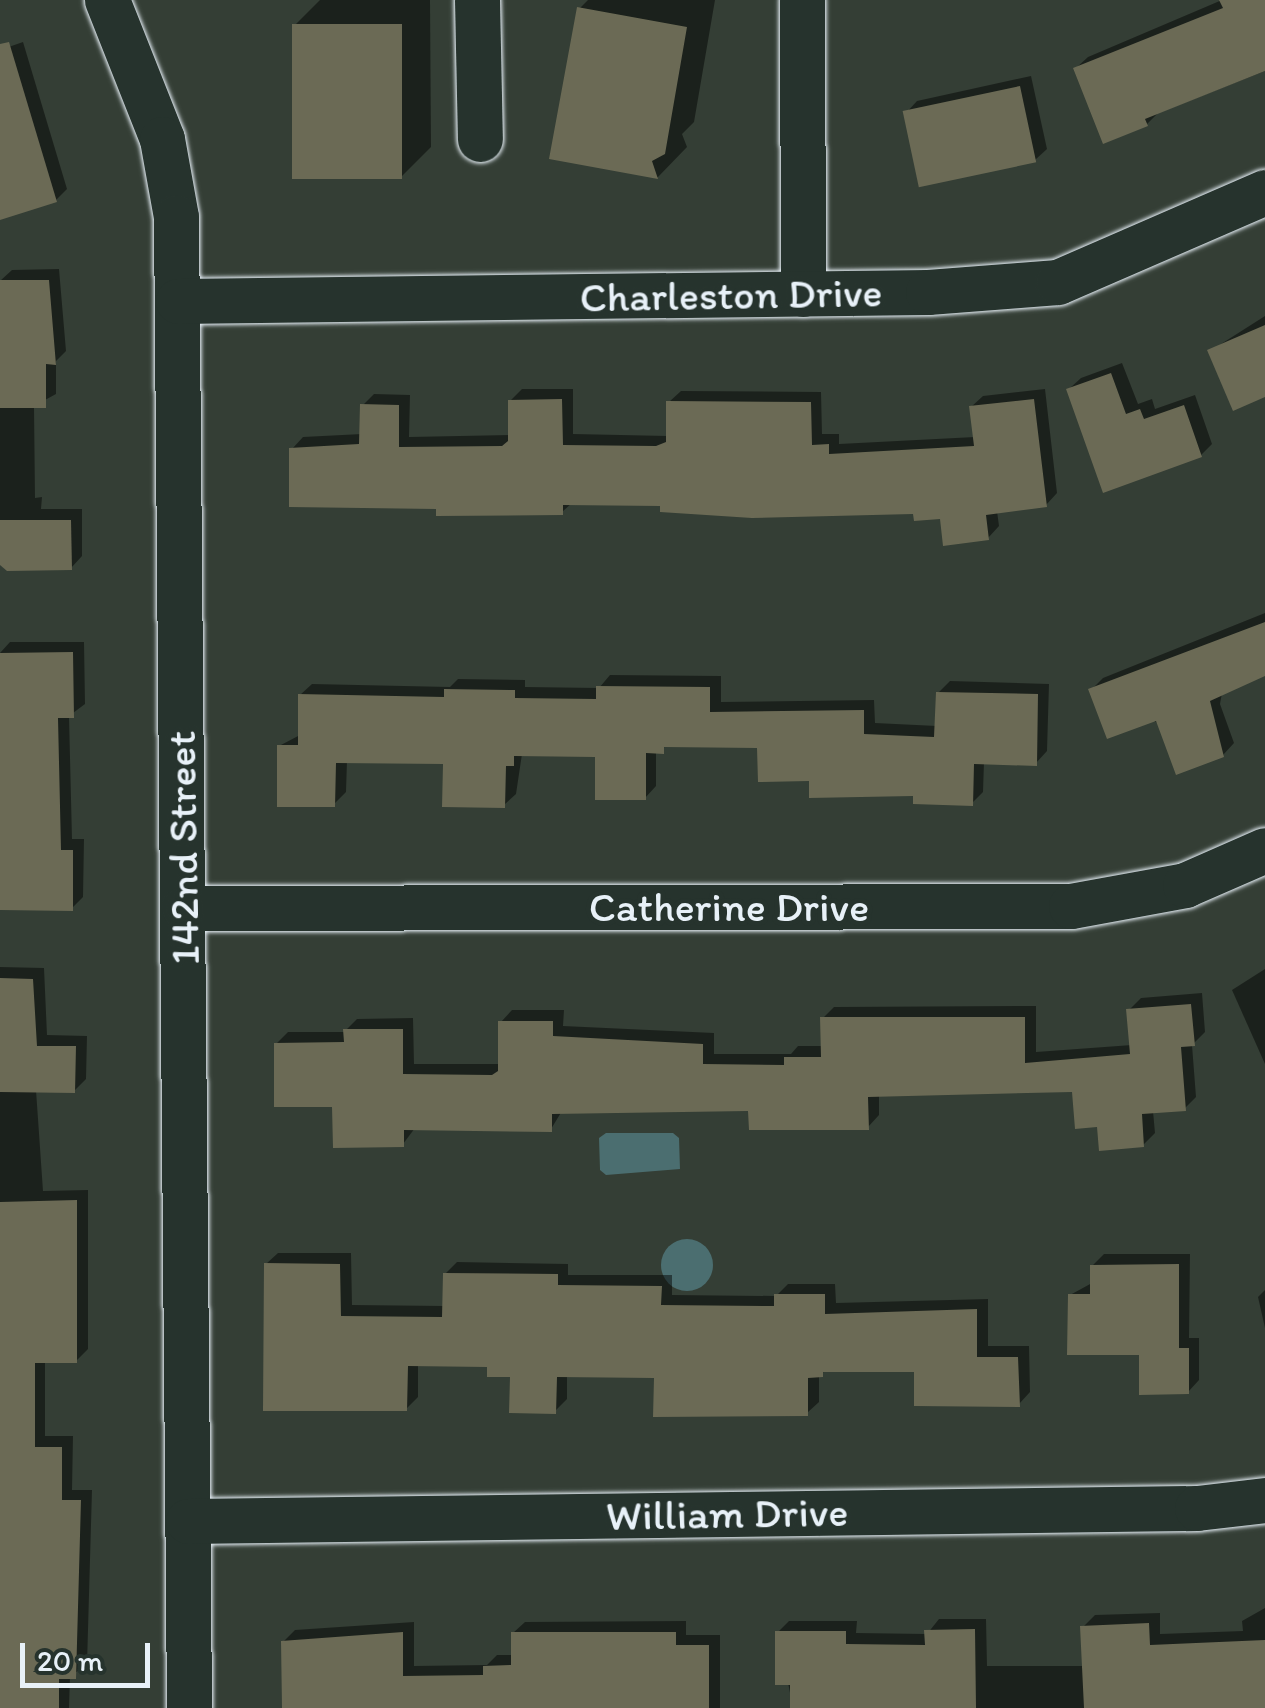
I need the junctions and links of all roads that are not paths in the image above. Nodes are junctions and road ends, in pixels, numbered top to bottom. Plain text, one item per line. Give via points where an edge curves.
1 (107, 0) edge
2 (477, 0) edge
3 (802, 0) edge
4 (480, 139) dead end
5 (1265, 192) edge
6 (803, 294) junction
7 (178, 300) junction
8 (1265, 850) edge
9 (184, 908) junction
10 (1265, 1500) edge
11 (188, 1521) junction
12 (189, 1708) edge

1 - 7 street, 142nd Street via 162,138 176,217
2 - 4 street
3 - 6 street
5 - 6 street, Charleston Drive via 1058,282
6 - 7 street, Charleston Drive
7 - 9 street, 142nd Street
8 - 9 street, Catherine Drive via 1185,884 1071,906
9 - 11 street, 142nd Street
10 - 11 street, William Drive via 1197,1508
11 - 12 street, 142nd Street

